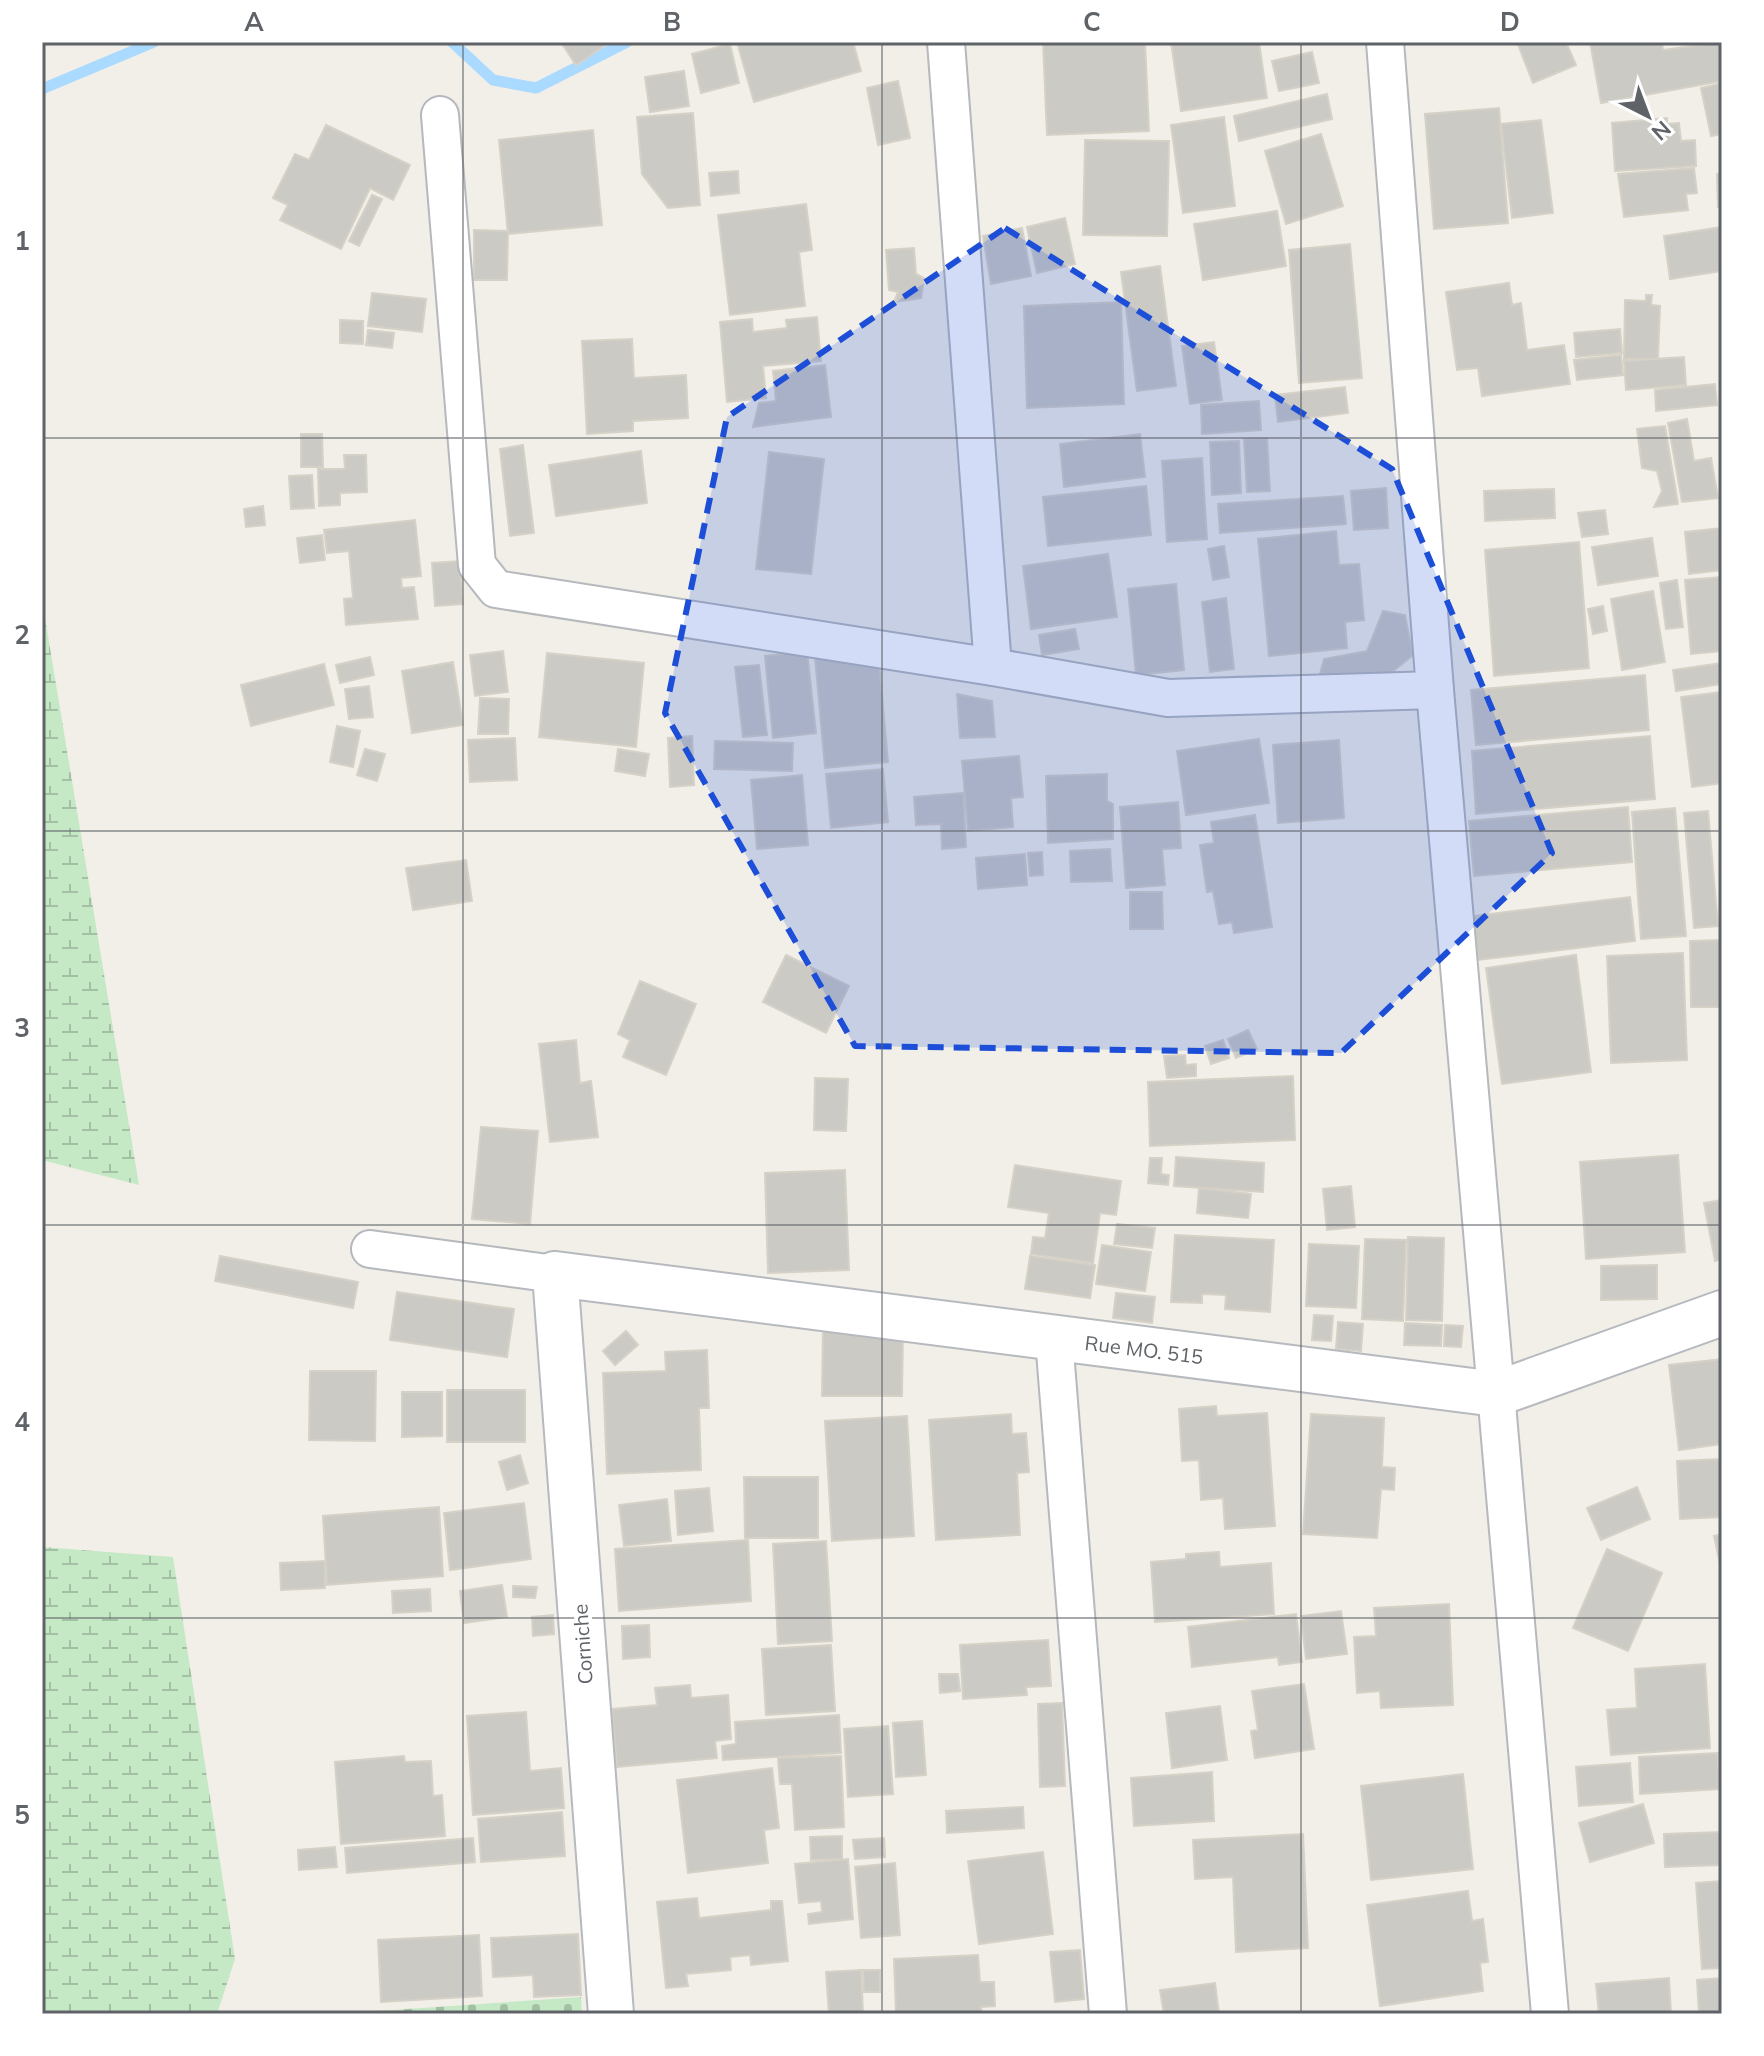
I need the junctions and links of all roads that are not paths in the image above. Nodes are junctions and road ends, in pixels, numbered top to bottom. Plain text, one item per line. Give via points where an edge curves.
1 (946, 42) edge
2 (1385, 42) edge
3 (440, 115) dead end
4 (993, 667) junction
5 (1435, 690) junction
6 (370, 1249) dead end
7 (555, 1274) junction
8 (1722, 1313) edge
9 (1054, 1339) junction
10 (1496, 1394) junction
11 (611, 2014) edge
12 (1108, 2014) edge
13 (1550, 2014) edge

1 - 4 street
2 - 5 street
3 - 4 street via 477,565 496,589
4 - 5 street via 1168,698
5 - 10 street
6 - 7 street
7 - 9 street, Rue MO. 515
7 - 11 street, Corniche
8 - 10 street, Rue MO. 515
9 - 10 street, Rue MO. 515
9 - 12 street
10 - 13 street

